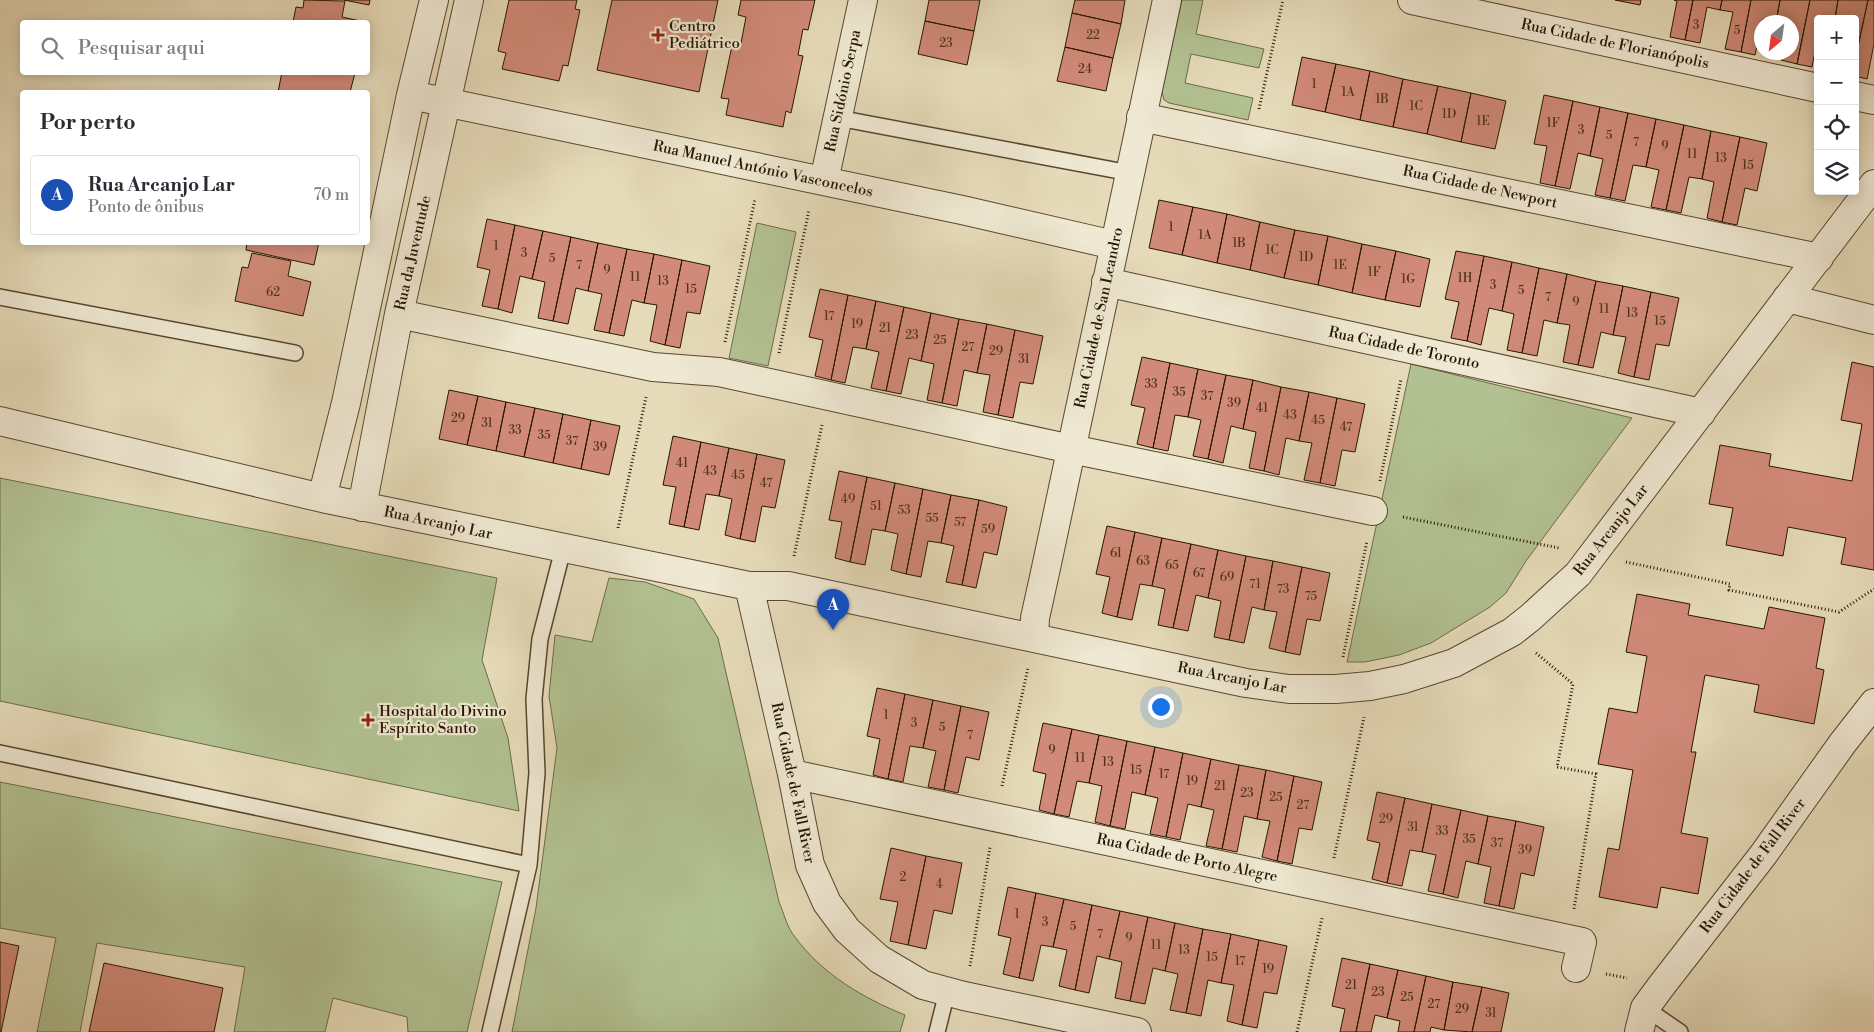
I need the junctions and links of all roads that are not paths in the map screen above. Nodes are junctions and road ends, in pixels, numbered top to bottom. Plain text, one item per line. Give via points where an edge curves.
1 (434, 0) edge
2 (469, 0) edge
3 (862, 0) edge
4 (1167, 0) edge
5 (1412, 0) edge
6 (1814, 87) edge
7 (411, 95) junction
8 (1859, 97) edge
9 (1874, 100) edge
10 (447, 102) junction
11 (1141, 117) junction
12 (838, 118) junction
13 (1130, 173) junction
14 (820, 180) junction
15 (1874, 184) edge
16 (1114, 245) junction
17 (1819, 258) junction
18 (1106, 282) junction
19 (0, 297) edge
20 (1787, 298) junction
21 (399, 314) junction
22 (1874, 320) edge
23 (295, 353) dead end
24 (1701, 413) junction
25 (0, 421) edge
26 (1071, 449) junction
27 (322, 498) junction
28 (362, 507) junction
29 (1373, 511) road end
30 (563, 548) junction
31 (749, 586) junction
32 (1034, 637) junction
33 (1874, 703) edge
34 (0, 753) edge
35 (792, 774) junction
36 (529, 865) junction
37 (1579, 955) dead end
38 (956, 994) junction
39 (1642, 1020) edge
40 (490, 1032) edge
41 (937, 1032) edge
42 (1137, 1032) edge
43 (1680, 1032) edge

1 - 7 street
2 - 10 street, Rua da Juventude
3 - 12 street, Rua Sidónio Serpa
4 - 11 street, Rua Cidade de San Leandro
5 - 6 street, Rua Cidade de Florianópolis
7 - 10 street, Rua Manuel António Vasconcelos
7 - 27 street via 346,403
8 - 9 street
10 - 14 street, Rua Manuel António Vasconcelos
10 - 21 street, Rua da Juventude
11 - 13 street, Rua Cidade de San Leandro
11 - 17 street, Rua Cidade de Newport
12 - 13 lane
12 - 14 street, Rua Sidónio Serpa
13 - 16 street, Rua Cidade de San Leandro
14 - 16 street, Rua Manuel António Vasconcelos
15 - 17 street, Rua Arcanjo Lar
16 - 18 street, Rua Cidade de San Leandro
17 - 20 street, Rua Arcanjo Lar
18 - 24 street, Rua Cidade de Toronto
18 - 26 street, Rua Cidade de San Leandro
19 - 23 lane
20 - 22 street
20 - 24 street, Rua Arcanjo Lar
21 - 26 street via 653,367 719,372
21 - 28 street, Rua da Juventude
24 - 32 street, Rua Arcanjo Lar via 1578,574 1512,632 1454,662 1404,679 1336,689 1289,689 1246,683
25 - 27 street, Rua Arcanjo Lar
26 - 29 street
26 - 32 street, Rua Cidade de San Leandro via 1035,618
27 - 28 street, Rua Arcanjo Lar
28 - 30 street, Rua Arcanjo Lar
30 - 31 street, Rua Arcanjo Lar
30 - 36 lane via 540,639 534,698 538,773
31 - 32 street, Rua Arcanjo Lar via 788,586
31 - 35 street, Rua Cidade de Fall River
33 - 39 street, Rua Cidade de Fall River
34 - 36 lane
35 - 37 street, Rua Cidade de Porto Alegre via 1328,888
35 - 38 street, Rua Cidade de Fall River via 810,865 832,910 847,930 879,959 923,985
36 - 40 lane
38 - 41 lane
38 - 42 street, Rua Cidade de Fall River
39 - 43 lane

